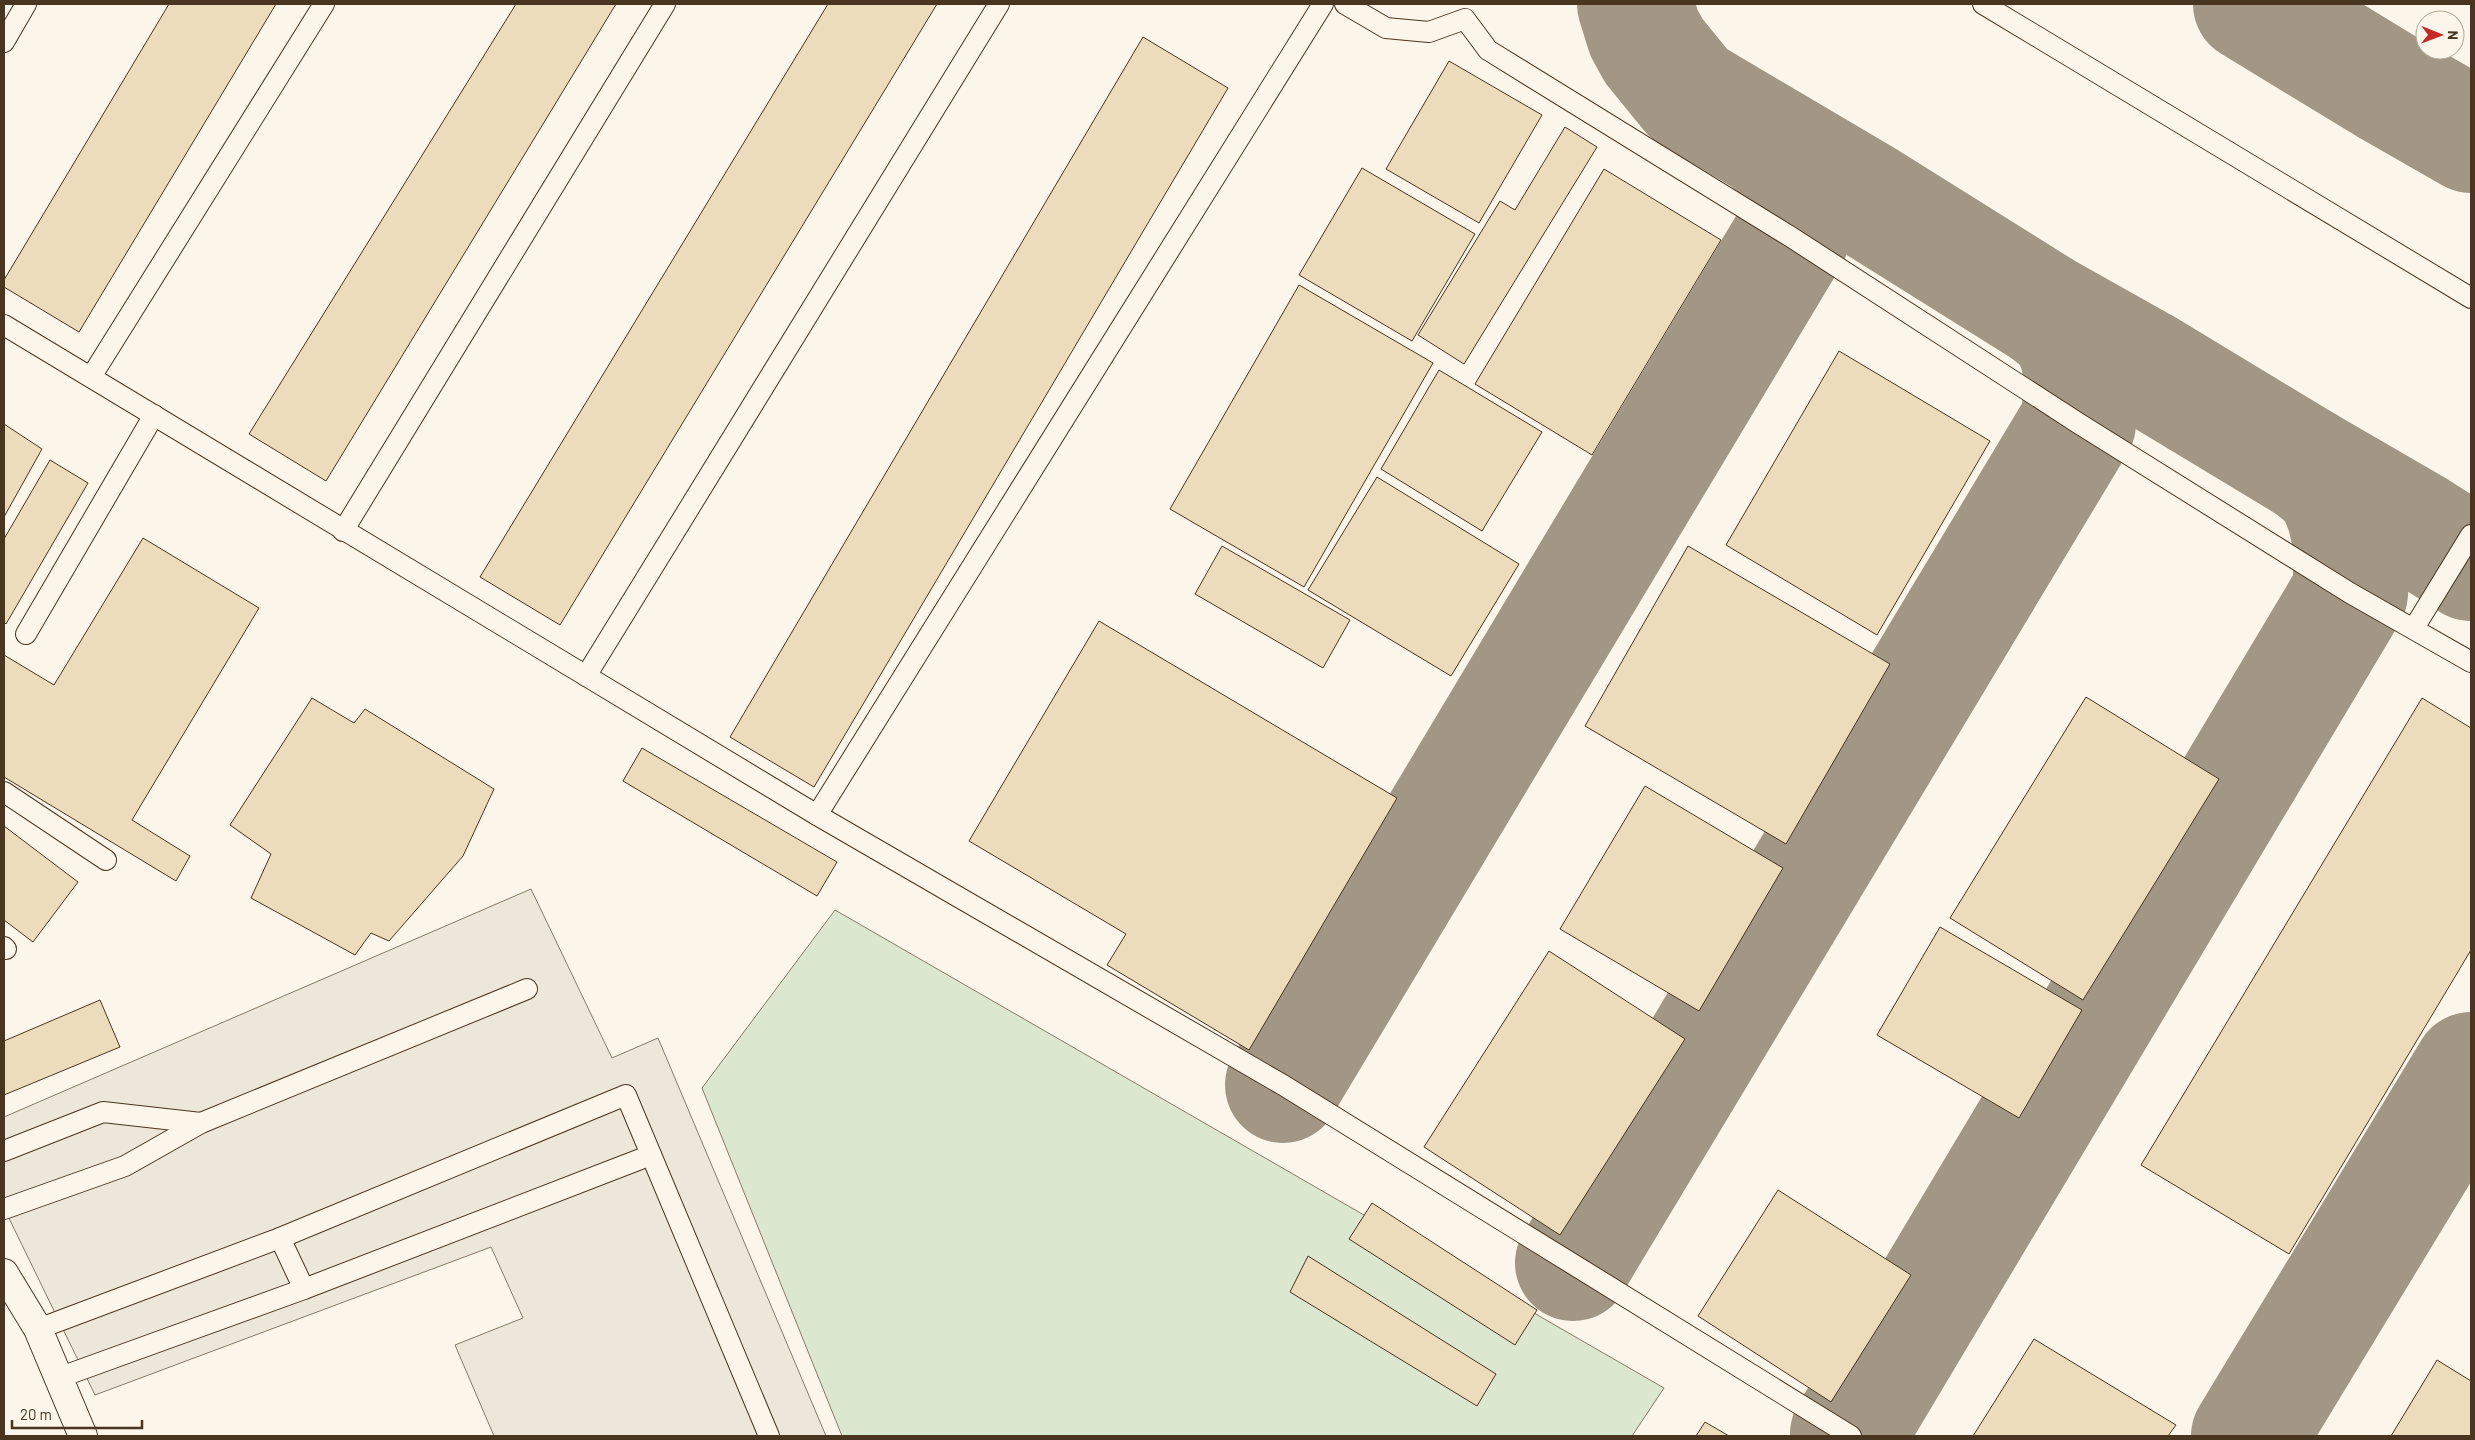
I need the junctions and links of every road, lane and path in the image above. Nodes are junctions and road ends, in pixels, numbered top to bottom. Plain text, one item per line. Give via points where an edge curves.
1 (26, 4) edge
2 (324, 4) edge
3 (665, 4) edge
4 (1000, 4) edge
5 (1323, 4) edge
6 (1345, 4) edge
7 (1983, 4) edge
8 (1466, 12) edge
9 (4, 42) edge
10 (2471, 298) edge
11 (4, 325) edge
12 (91, 377) junction
13 (154, 415) junction
14 (343, 531) junction
15 (2471, 535) edge
16 (2414, 628) junction
17 (26, 634) dead end
18 (2471, 662) edge
19 (586, 676) junction
20 (4, 792) edge
21 (817, 815) junction
22 (106, 860) dead end
23 (527, 989) dead end
24 (201, 1123) junction
25 (4, 1151) edge
26 (650, 1155) junction
27 (4, 1209) edge
28 (280, 1238) junction
29 (4, 1273) edge
30 (304, 1289) junction
31 (38, 1329) junction
32 (58, 1378) junction
33 (83, 1436) edge
34 (769, 1436) edge
35 (1852, 1436) edge

1 - 9 lane
2 - 12 lane
3 - 14 lane
4 - 19 lane
5 - 21 lane
6 - 8 lane via 1386,28 1429,32
7 - 10 lane
8 - 16 lane via 1488,50 1791,237 2341,588
11 - 12 lane
12 - 13 lane
13 - 14 lane
13 - 17 lane
14 - 19 lane
15 - 16 lane
16 - 18 lane
19 - 21 lane
20 - 22 lane
21 - 35 lane via 1283,1084
23 - 24 lane
24 - 25 lane via 103,1112
24 - 27 lane via 125,1166
26 - 28 lane via 626,1095
26 - 30 lane
26 - 34 lane
28 - 30 lane
28 - 31 lane
29 - 31 street
30 - 32 lane
31 - 32 street
32 - 33 street

